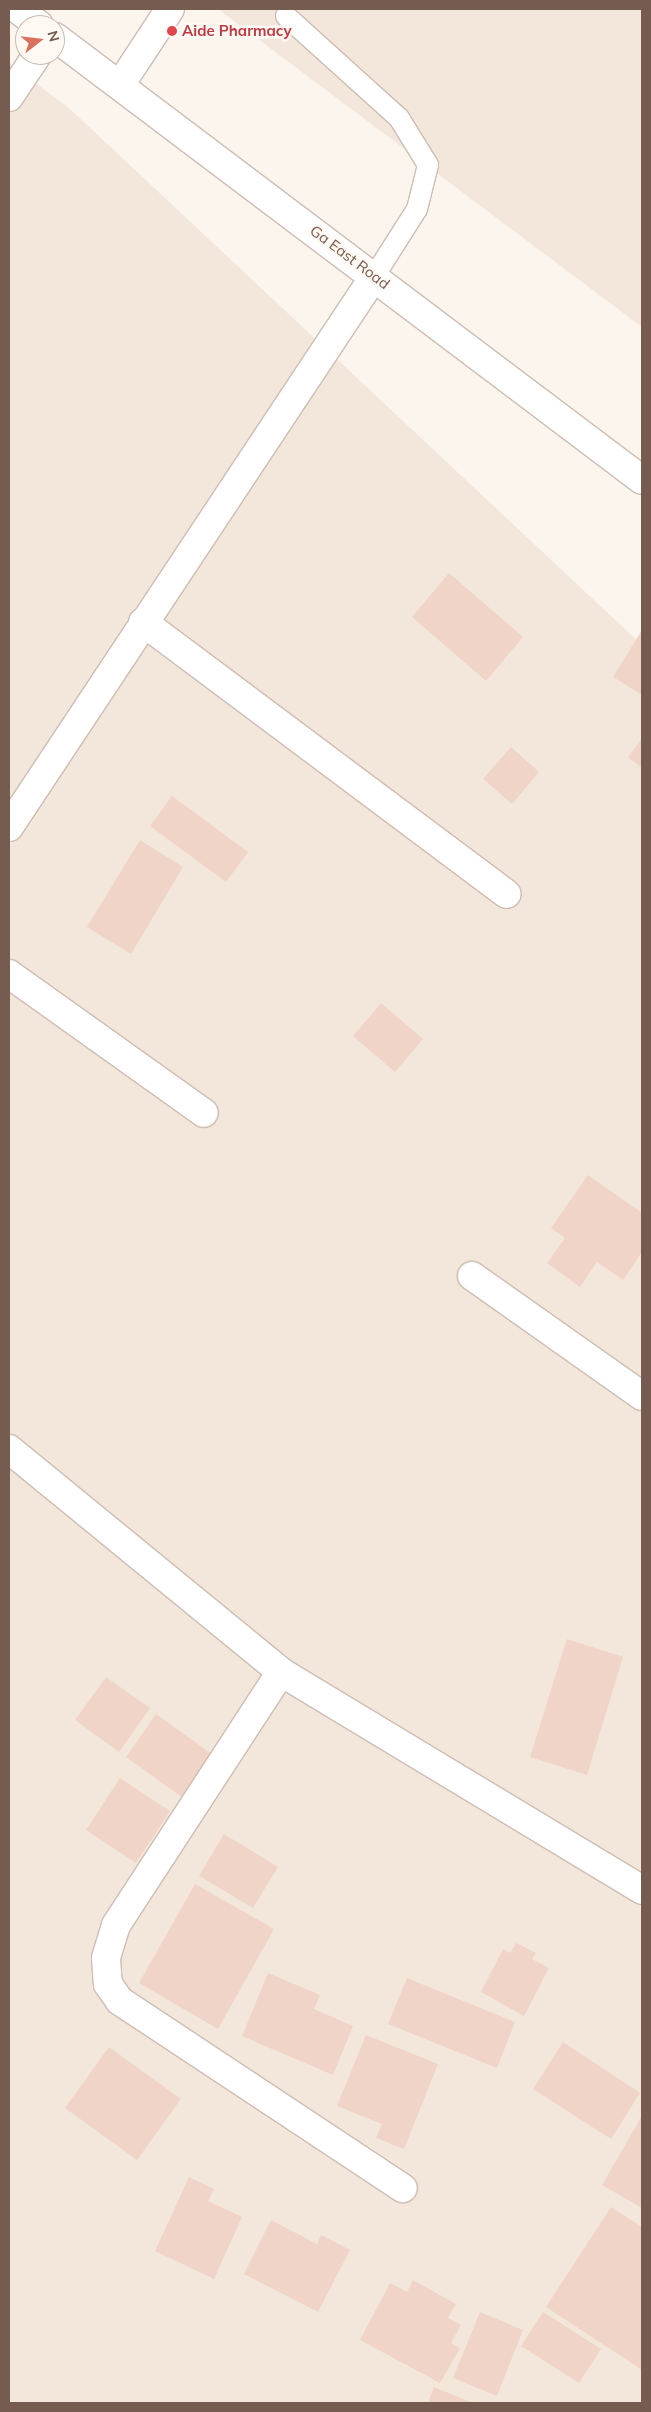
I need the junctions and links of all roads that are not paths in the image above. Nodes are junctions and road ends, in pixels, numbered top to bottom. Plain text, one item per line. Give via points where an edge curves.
1 (170, 9) edge
2 (286, 16) dead end
3 (65, 44) edge
4 (30, 65) edge
5 (120, 85) junction
6 (9, 96) edge
7 (375, 275) junction
8 (642, 480) edge
9 (143, 622) junction
10 (9, 827) edge
11 (506, 894) dead end
12 (9, 974) edge
13 (204, 1113) dead end
14 (472, 1276) dead end
15 (642, 1396) edge
16 (9, 1449) edge
17 (281, 1672) junction
18 (642, 1890) edge
19 (403, 2188) dead end

1 - 5 street
2 - 7 lane via 398,118 428,165 417,209
3 - 5 street, Ga East Road
4 - 6 street
5 - 7 street, Ga East Road
7 - 8 street, Ga East Road
7 - 9 street
9 - 10 street
9 - 11 street
12 - 13 street
14 - 15 street
16 - 17 street
17 - 18 street
17 - 19 street via 116,1925 106,1958 108,1984 120,2000

